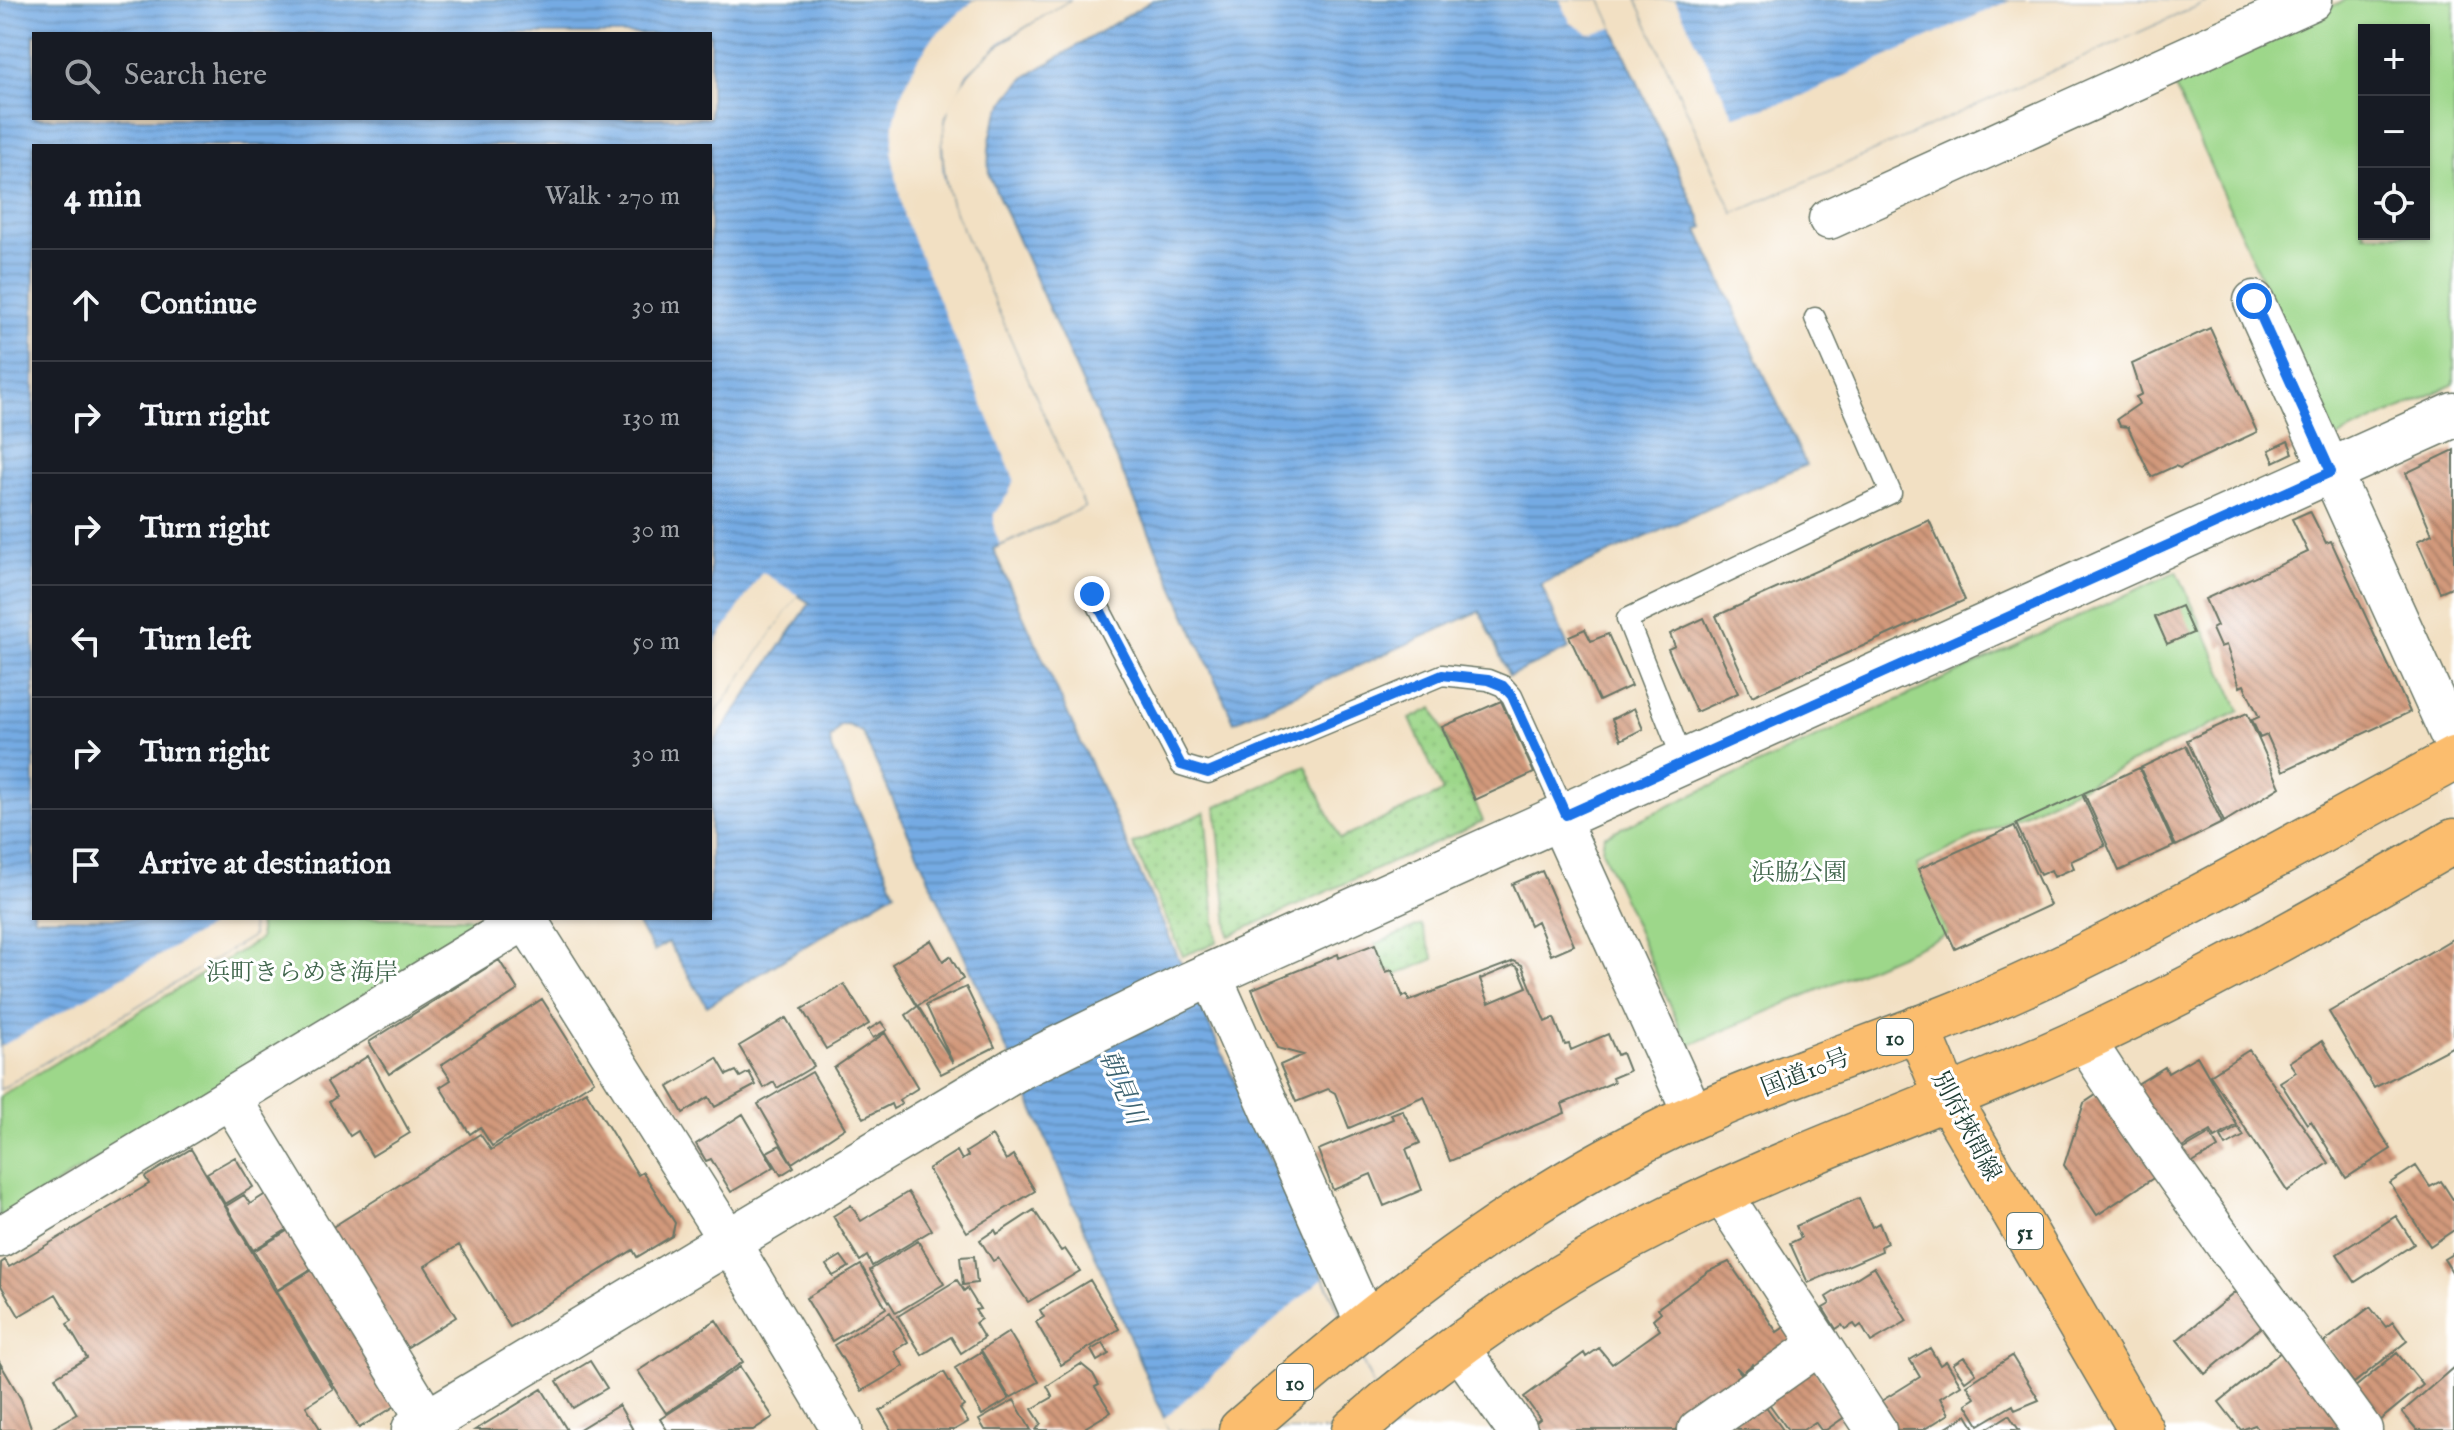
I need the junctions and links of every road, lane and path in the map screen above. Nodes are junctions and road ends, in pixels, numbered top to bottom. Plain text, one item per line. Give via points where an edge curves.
1 (2312, 0) edge
2 (1829, 219) dead end
3 (2254, 301) dead end
4 (1815, 318) dead end
5 (2454, 415) edge
6 (2331, 472) junction
7 (1092, 594) dead end
8 (2454, 743) edge
9 (2454, 759) edge
10 (1684, 763) junction
11 (1562, 817) junction
12 (2454, 841) edge
13 (524, 920) edge
14 (527, 920) edge
15 (1200, 980) junction
16 (1918, 1028) junction
17 (2084, 1039) junction
18 (1947, 1097) junction
19 (231, 1099) junction
20 (1694, 1116) junction
21 (1721, 1193) junction
22 (0, 1237) edge
23 (729, 1241) junction
24 (1358, 1329) junction
25 (1820, 1344) junction
26 (1459, 1348) junction
27 (1368, 1418) edge
28 (425, 1427) edge
29 (842, 1430) edge
30 (1241, 1430) edge
31 (1517, 1430) edge
32 (1698, 1430) edge
33 (1876, 1430) edge
34 (2141, 1430) edge
35 (2362, 1430) edge

1 - 2 street
3 - 6 street
4 - 10 lane via 1891,493 1627,619
5 - 6 street
6 - 8 street
6 - 10 street
7 - 11 lane via 1181,765 1208,773 1442,675 1488,680 1512,696
9 - 16 main road, 国道10号 / 10 via 2133,931 2037,979
10 - 11 street
11 - 15 street
11 - 20 street
12 - 17 main road via 2264,949
13 - 19 street
14 - 23 street
15 - 23 street via 1016,1069
15 - 24 street
16 - 18 main road, 別府挾間線 / 51
16 - 20 main road, 国道10号 / 10
17 - 18 main road
17 - 35 street via 2222,1245
18 - 21 main road
18 - 34 main road, 別府挾間線 / 51
19 - 22 street
19 - 28 street
20 - 24 main road, 国道10号 / 10 via 1496,1227
21 - 25 street
21 - 26 main road via 1596,1257
23 - 28 street
23 - 29 street
24 - 30 main road, 国道10号 / 10
25 - 32 street
25 - 33 street
26 - 27 main road
26 - 31 street

